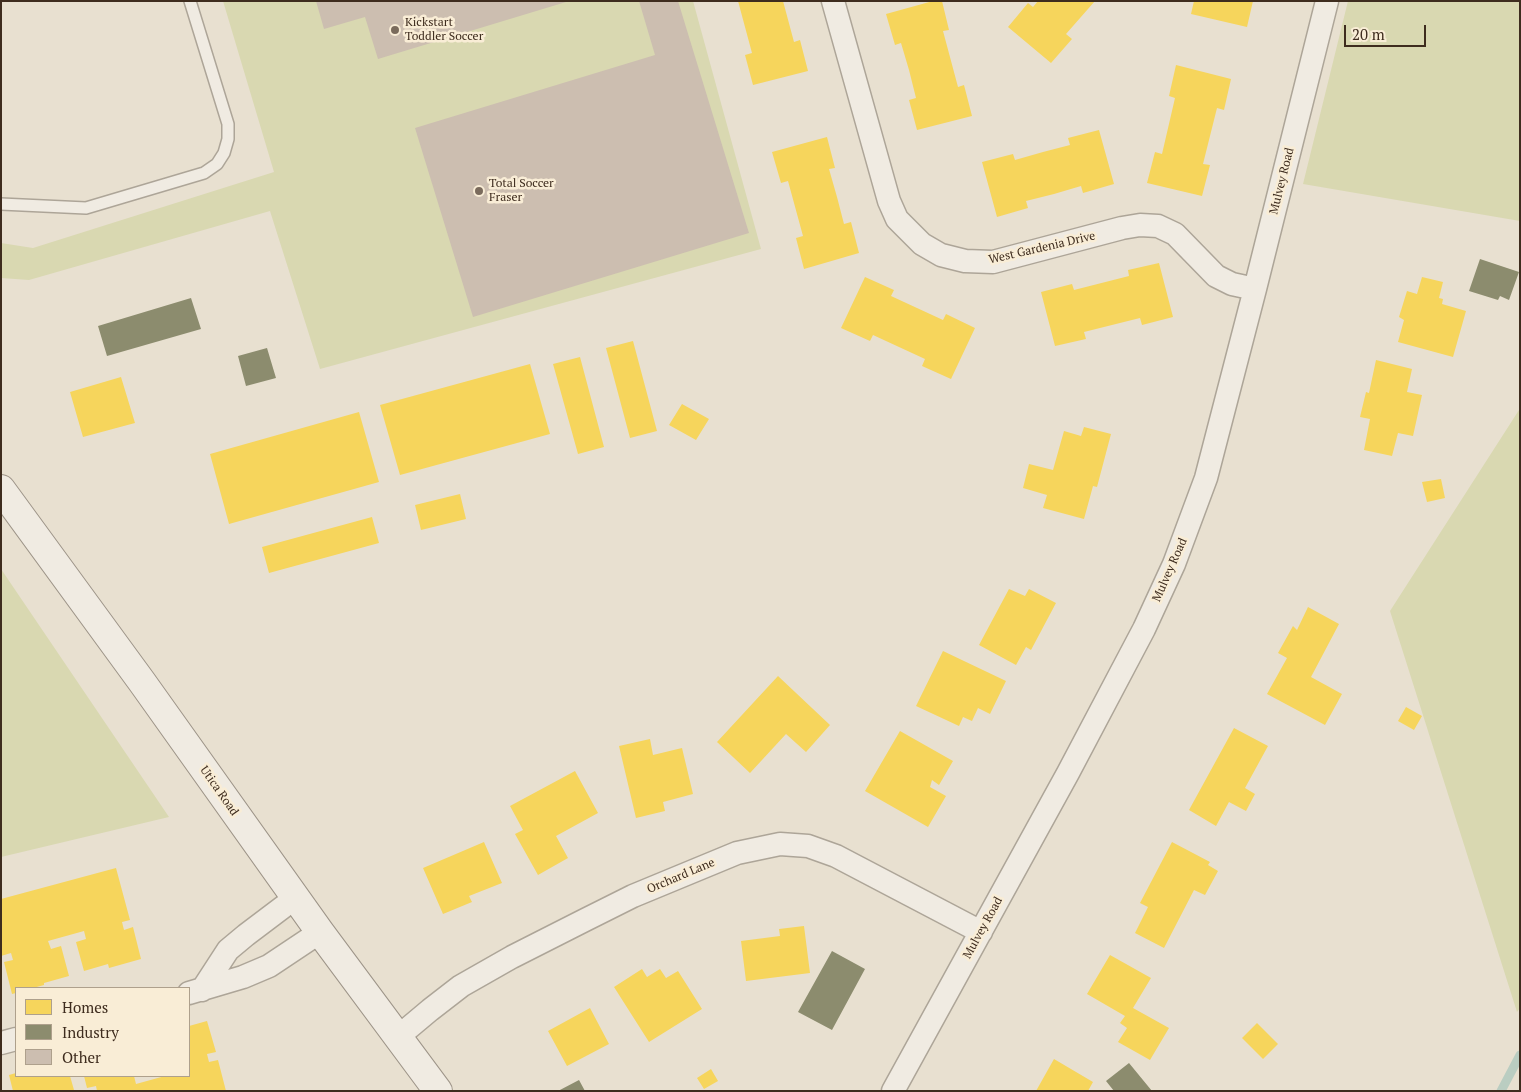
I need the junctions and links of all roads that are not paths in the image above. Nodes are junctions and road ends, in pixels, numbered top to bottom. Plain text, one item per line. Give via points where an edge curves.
1 (190, 1) edge
2 (833, 1) edge
3 (1327, 1) edge
4 (1, 204) edge
5 (1255, 289) junction
6 (1, 489) edge
7 (296, 898) junction
8 (320, 932) junction
9 (981, 932) junction
10 (195, 992) edge
11 (399, 1036) junction
12 (15, 1039) edge
13 (1, 1043) edge
14 (438, 1091) edge
15 (893, 1091) edge

1 - 4 lane via 228,124 228,139 217,164 204,173 86,208
2 - 5 street, West Gardenia Drive via 889,201 896,218 922,244 940,255 965,261 993,262 1122,228 1158,226 1175,234 1216,276 1232,284
3 - 5 street, Mulvey Road
5 - 9 street, Mulvey Road via 1206,478 1174,564 1144,629
6 - 7 main road, Utica Road
7 - 8 main road, Utica Road
7 - 10 street via 228,950
8 - 10 street via 269,966
8 - 11 main road, Utica Road
9 - 11 street, Orchard Lane via 836,856 808,846 780,844 737,853 633,896 585,920 461,986
9 - 15 street, Mulvey Road
11 - 14 main road, Utica Road
12 - 13 street

